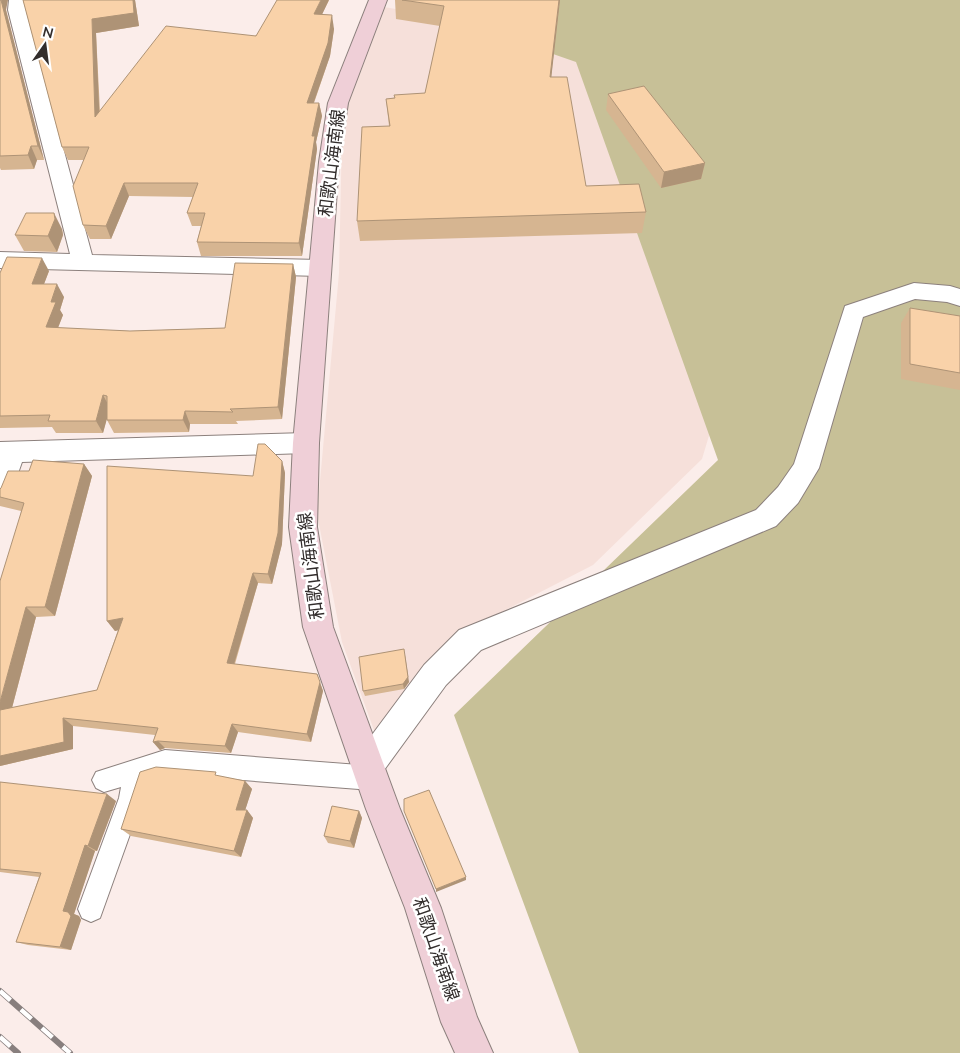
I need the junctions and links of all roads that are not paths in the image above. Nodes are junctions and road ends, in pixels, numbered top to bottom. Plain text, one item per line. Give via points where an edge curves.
1 (18, 0) edge
2 (378, 0) edge
3 (0, 260) edge
4 (83, 262) junction
5 (320, 268) junction
6 (960, 298) edge
7 (306, 443) junction
8 (6, 452) edge
9 (0, 491) edge
10 (136, 771) junction
11 (370, 772) junction
12 (104, 780) dead end
13 (91, 909) dead end
14 (474, 1053) edge

1 - 4 street via 17,10
2 - 5 main road, 和歌山海南線 via 338,103
3 - 4 street
4 - 5 street
5 - 7 main road, 和歌山海南線
6 - 11 street via 914,291 853,312 806,468 788,495 766,518 470,640 435,675
7 - 8 street
7 - 11 main road, 和歌山海南線 via 303,527 318,627
8 - 9 street
10 - 11 lane via 165,762
10 - 12 lane
10 - 13 lane via 131,798
11 - 14 main road, 和歌山海南線 via 424,908 460,1022

